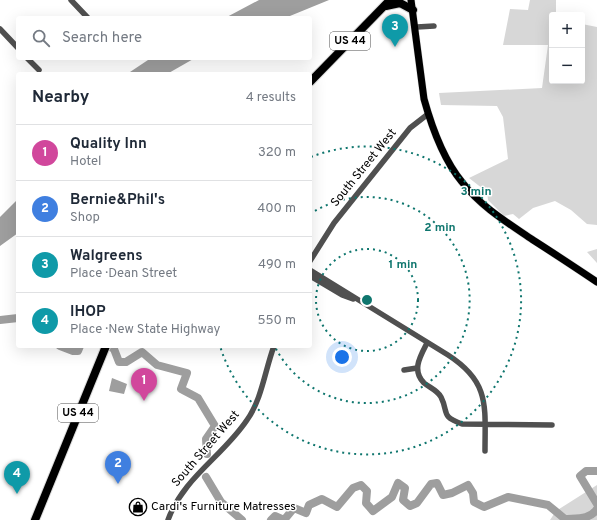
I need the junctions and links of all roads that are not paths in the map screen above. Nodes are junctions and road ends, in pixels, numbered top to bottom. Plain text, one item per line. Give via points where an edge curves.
1 (71, 0) edge
2 (390, 0) edge
3 (411, 0) edge
4 (416, 0) edge
5 (380, 10) junction
6 (413, 10) junction
7 (86, 16) edge
8 (434, 26) dead end
9 (417, 27) junction
10 (0, 30) edge
11 (16, 46) edge
12 (417, 46) junction
13 (29, 60) edge
14 (39, 70) dead end
15 (312, 80) edge
16 (428, 114) junction
17 (312, 258) edge
18 (312, 271) edge
19 (312, 277) edge
20 (597, 282) edge
21 (356, 300) junction
22 (427, 343) junction
23 (105, 348) edge
24 (273, 348) edge
25 (417, 368) junction
26 (404, 370) dead end
27 (485, 425) junction
28 (552, 425) dead end
29 (485, 451) dead end
30 (35, 520) edge
31 (168, 520) edge

1 - 7 street
2 - 5 highway, US 44
3 - 6 main road
4 - 9 main road
5 - 6 highway via 397,3
5 - 15 highway, US 44
6 - 12 main road
8 - 9 street
9 - 12 main road
10 - 11 street
12 - 16 main road
13 - 14 street
16 - 17 street, South Street West via 410,128 334,223
16 - 20 main road via 450,164 473,195 500,218
18 - 21 street
19 - 21 street via 342,295
21 - 22 street
22 - 25 street
22 - 27 street via 461,364 477,382 484,401
23 - 30 highway, US 44
24 - 31 street, South Street West via 250,417 184,489
25 - 26 street
25 - 27 street via 420,377 441,398 445,414 449,418 462,424
27 - 28 street
27 - 29 street

